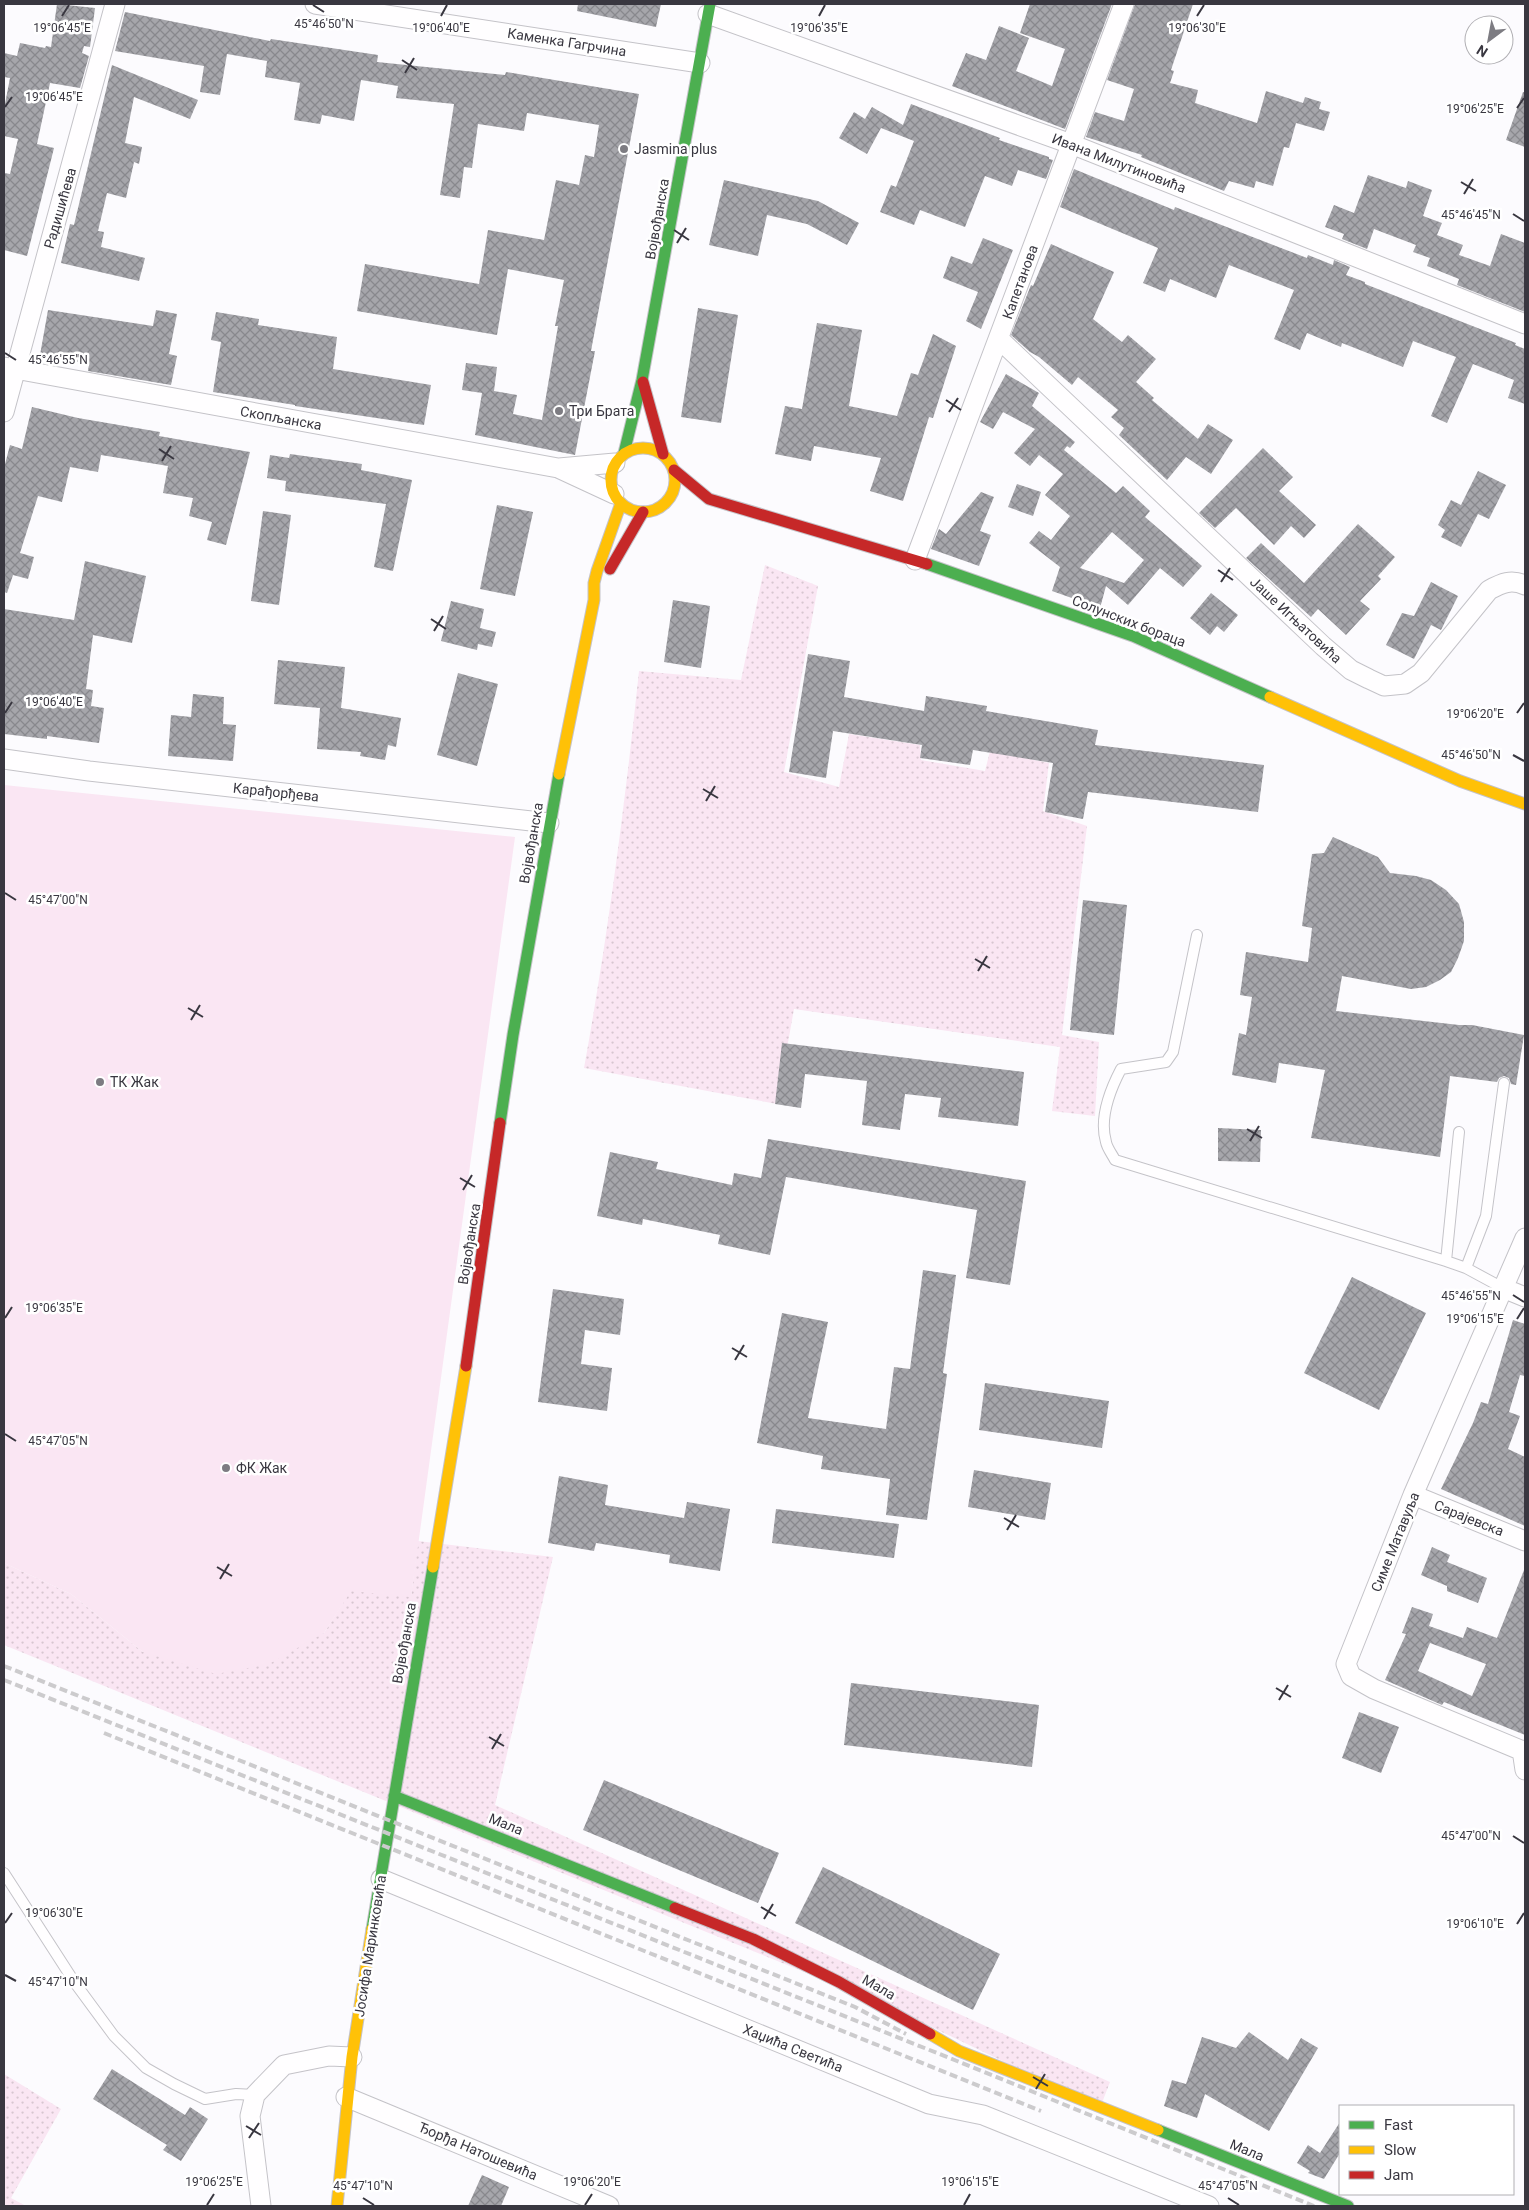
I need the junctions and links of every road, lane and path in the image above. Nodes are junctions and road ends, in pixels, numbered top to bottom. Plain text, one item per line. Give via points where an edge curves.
1 (115, 4) edge
2 (315, 4) edge
3 (1124, 4) edge
4 (709, 9) edge
5 (700, 63) junction
6 (1071, 144) junction
7 (1525, 324) edge
8 (999, 339) junction
9 (9, 368) edge
10 (642, 380) junction
11 (4, 412) edge
12 (663, 454) junction
13 (620, 458) junction
14 (558, 468) junction
15 (674, 470) junction
16 (618, 499) junction
17 (709, 499) junction
18 (662, 506) junction
19 (642, 512) junction
20 (915, 560) junction
21 (1525, 585) edge
22 (594, 600) junction
23 (4, 759) edge
24 (1525, 804) edge
25 (549, 822) junction
26 (1197, 935) dead end
27 (1504, 1083) dead end
28 (1459, 1132) dead end
29 (1525, 1238) edge
30 (1446, 1261) junction
31 (1466, 1268) junction
32 (1503, 1288) junction
33 (1525, 1297) edge
34 (1413, 1495) junction
35 (1525, 1541) edge
36 (1523, 1751) edge
37 (1525, 1770) edge
38 (394, 1796) junction
39 (387, 1834) joint
40 (4, 1873) edge
41 (381, 1879) junction
42 (352, 2057) junction
43 (255, 2095) junction
44 (346, 2097) junction
45 (260, 2206) edge
46 (337, 2206) edge
47 (609, 2206) edge
48 (1209, 2206) edge
49 (1348, 2206) edge

1 - 9 street, Радишићева
2 - 5 street, Каменка Гагрчина
3 - 6 street, Капетанова
4 - 5 street, Војвођанска
4 - 6 street, Ивана Милутиновића
5 - 10 street, Војвођанска
6 - 7 street, Ивана Милутиновића
6 - 8 street, Капетанова
8 - 20 street, Капетанова
8 - 21 street, Јаше Игњатовића via 1323,646 1351,670 1369,679 1384,686 1405,684 1421,673 1489,590 1515,581
9 - 11 street, Радишићева
9 - 14 street, Скопљанска
10 - 12 street, Војвођанска
10 - 13 street, Војвођанска
12 - 13 street via 644,447 633,449
12 - 15 street
13 - 14 street, Скопљанска
13 - 16 street via 611,479
14 - 16 street, Скопљанска
15 - 17 street, Солунских бораца
15 - 18 street via 674,490
16 - 19 street via 627,508
16 - 22 street, Војвођанска via 594,583
17 - 18 street, Солунских бораца
17 - 20 street, Солунских бораца
18 - 19 street
19 - 22 street, Војвођанска
20 - 24 street, Солунских бораца via 1133,636 1460,780
22 - 25 street, Војвођанска
23 - 25 street, Карађорђева
25 - 38 street, Војвођанска via 513,1035 461,1400
26 - 30 lane via 1173,1052 1166,1062 1121,1069 1112,1085 1103,1124 1106,1143 1115,1160
27 - 31 lane via 1486,1216
28 - 30 lane
29 - 32 street, Симе Матавуља
30 - 31 lane
31 - 32 lane
32 - 33 street
32 - 34 street, Симе Матавуља
34 - 35 street, Сарајевска
34 - 36 street, Симе Матавуља via 1346,1664 1347,1671 1374,1689
36 - 37 street
38 - 39 street, Војвођанска
38 - 49 street, Мала via 753,1939 839,1982 959,2051
39 - 41 street, Јосифа Маринковића
40 - 43 lane via 75,1983 114,2036 146,2068 205,2099 236,2094
41 - 42 street, Јосифа Маринковића
41 - 48 street, Хаџића Светића via 930,2104 982,2115
42 - 43 street via 329,2056 284,2065
42 - 44 street, Јосифа Маринковића
43 - 45 street via 250,2116
44 - 46 street, Јосифа Маринковића
44 - 47 street, Ђорђа Натошевића

